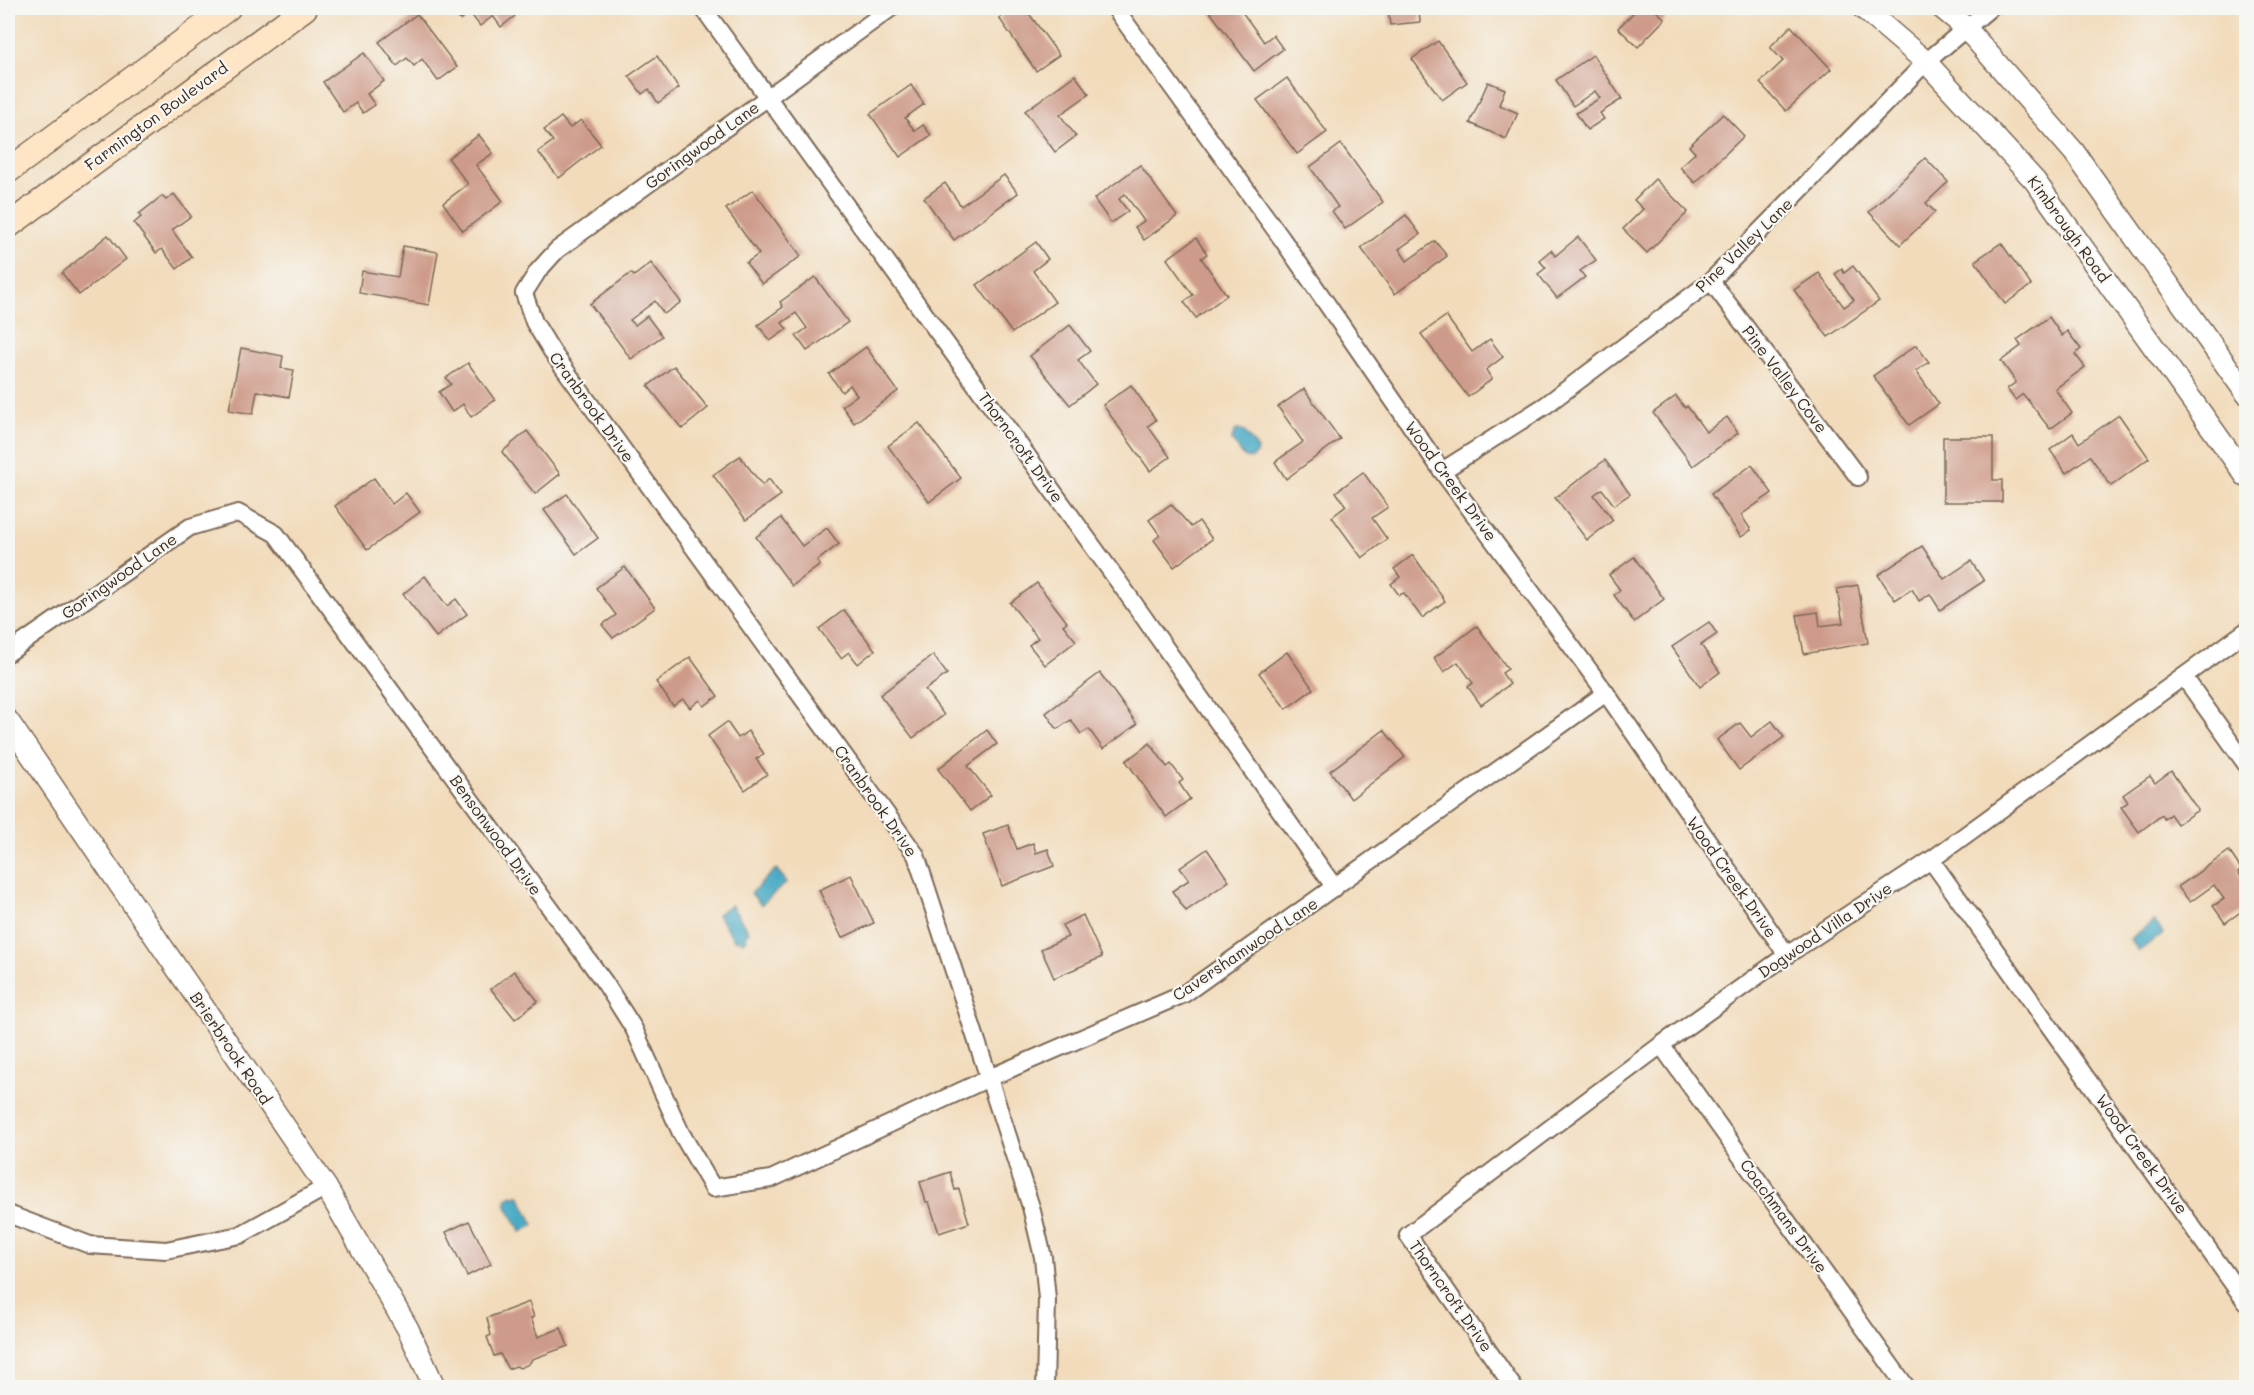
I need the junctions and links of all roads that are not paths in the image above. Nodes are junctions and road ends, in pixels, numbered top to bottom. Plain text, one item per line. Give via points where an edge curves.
1 (228, 8) edge
2 (303, 8) edge
3 (703, 8) edge
4 (891, 8) edge
5 (1115, 8) edge
6 (1863, 8) edge
7 (1942, 8) edge
8 (1990, 8) edge
9 (1965, 27) junction
10 (1926, 62) junction
11 (768, 98) junction
12 (8, 171) edge
13 (8, 226) edge
14 (1711, 281) junction
15 (524, 293) joint
16 (2247, 393) edge
17 (1442, 471) junction
18 (2247, 476) edge
19 (1858, 477) dead end
20 (238, 513) joint
21 (2247, 631) edge
22 (8, 653) edge
23 (2184, 677) junction
24 (1606, 693) junction
25 (8, 721) edge
26 (2247, 764) edge
27 (1931, 860) junction
28 (1335, 888) junction
29 (1786, 955) junction
30 (1661, 1044) junction
31 (989, 1078) junction
32 (326, 1187) junction
33 (713, 1188) joint
34 (8, 1214) edge
35 (1408, 1235) joint
36 (2247, 1302) edge
37 (435, 1388) edge
38 (1045, 1388) edge
39 (1514, 1388) edge
40 (1907, 1388) edge

1 - 12 main road
2 - 13 main road, Farmington Boulevard
3 - 11 street, Thorncroft Drive
4 - 11 street, Goringwood Lane
5 - 17 street, Wood Creek Drive via 1282,239
6 - 10 street, Kimbrough Road
7 - 9 street
8 - 9 street, Pine Valley Lane
9 - 10 street, Pine Valley Lane
9 - 16 street via 2074,152
10 - 14 street, Pine Valley Lane
10 - 18 street, Kimbrough Road via 2036,181
11 - 15 street, Goringwood Lane via 557,250
11 - 28 street, Thorncroft Drive
14 - 17 street, Pine Valley Lane via 1546,405
14 - 19 street, Pine Valley Cove
15 - 31 street, Cranbrook Drive via 534,322 553,353 916,855
17 - 24 street, Wood Creek Drive
20 - 22 street, Goringwood Lane via 190,527
20 - 33 street, Bensonwood Drive via 276,534 605,983 633,1029 681,1133
21 - 23 street, Dogwood Villa Drive
23 - 26 street
23 - 27 street, Dogwood Villa Drive
24 - 28 street, Cavershamwood Lane
24 - 29 street, Wood Creek Drive
25 - 32 street, Brierbrook Road
27 - 29 street, Dogwood Villa Drive
27 - 36 street, Wood Creek Drive
28 - 31 street, Cavershamwood Lane via 1184,994
29 - 30 street, Dogwood Villa Drive
30 - 35 street, Dogwood Villa Drive
30 - 40 street, Coachmans Drive
31 - 33 street, Cavershamwood Lane via 771,1179
31 - 38 street, Cranbrook Drive via 1043,1257 1047,1299
32 - 34 street via 240,1235 166,1250 90,1245
32 - 37 street, Brierbrook Road via 408,1329
35 - 39 street, Thorncroft Drive

